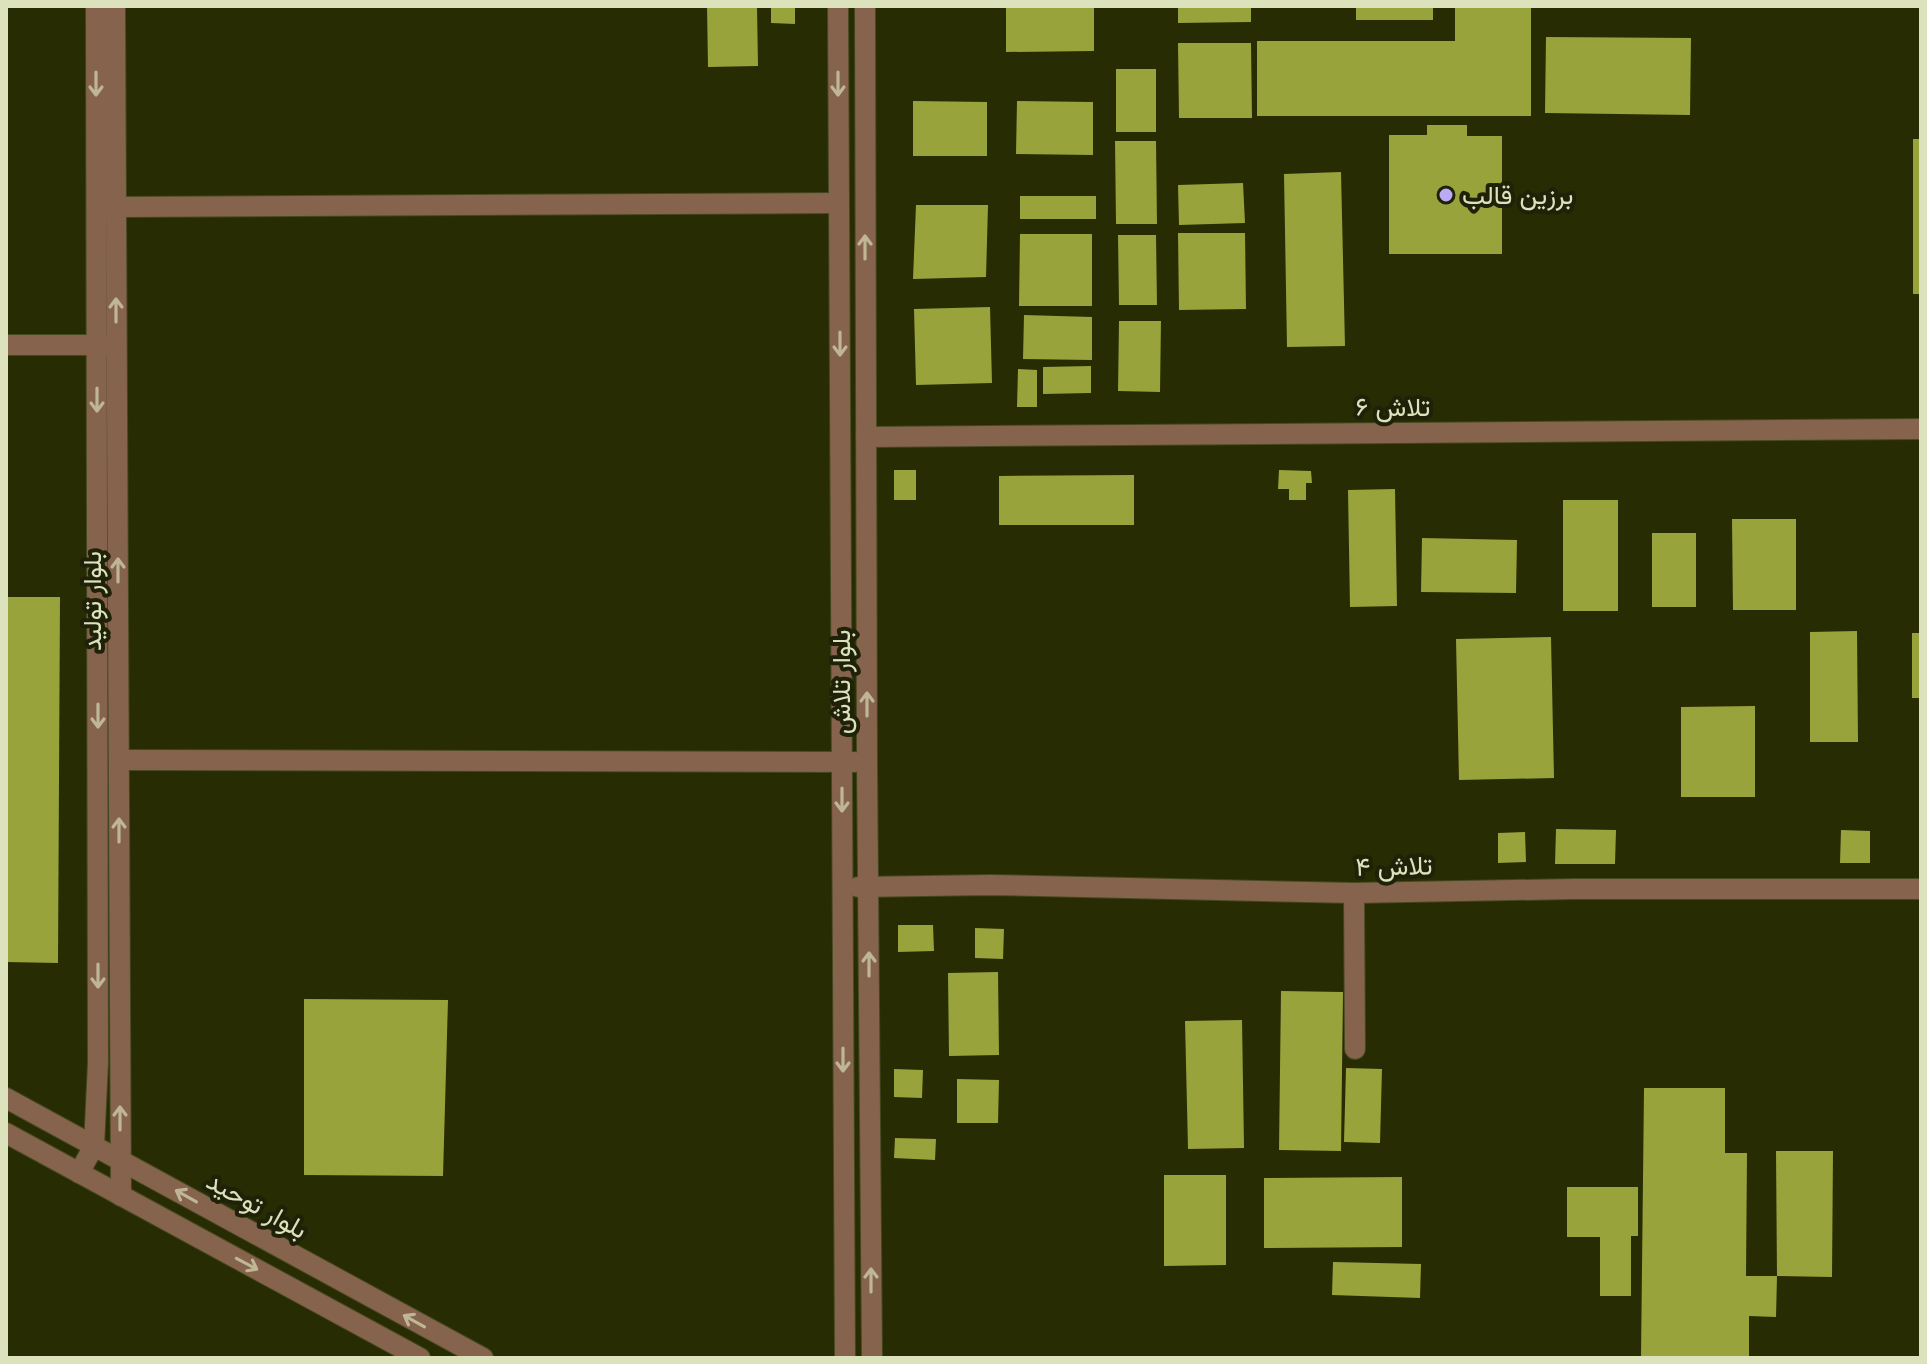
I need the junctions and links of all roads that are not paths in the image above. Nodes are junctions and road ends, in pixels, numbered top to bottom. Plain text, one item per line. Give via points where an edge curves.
1 (96, 6) edge
2 (115, 6) edge
3 (838, 6) edge
4 (865, 6) edge
5 (839, 203) junction
6 (116, 207) junction
7 (6, 345) edge
8 (107, 345) junction
9 (1921, 429) edge
10 (866, 437) junction
11 (108, 522) junction
12 (98, 679) junction
13 (119, 679) junction
14 (119, 760) junction
15 (842, 762) junction
16 (867, 762) junction
17 (98, 871) junction
18 (119, 871) junction
19 (842, 887) junction
20 (869, 887) junction
21 (1921, 889) edge
22 (1354, 893) junction
23 (1355, 1049) dead end
24 (6, 1098) edge
25 (6, 1133) edge
26 (94, 1146) junction
27 (121, 1160) junction
28 (79, 1173) junction
29 (121, 1196) junction
30 (420, 1358) edge
31 (483, 1358) edge
32 (845, 1358) edge
33 (872, 1358) edge

1 -> 8 street, بلوار تولید
2 - 6 street, بلوار تولید
3 -> 5 street, بلوار تلاش
10 -> 4 street, بلوار تلاش
5 - 6 street
5 -> 15 street, بلوار تلاش
8 -> 6 street, بلوار تولید
7 - 8 street
8 - 11 street, بلوار تولید
9 - 10 street, تلاش ۶
16 -> 10 street, بلوار تلاش
11 - 12 street, بلوار تولید
13 -> 11 street, بلوار تولید
12 - 13 street
12 -> 17 street, بلوار تولید
13 - 14 street, بلوار تولید
14 - 15 street
18 -> 14 street, بلوار تولید
15 - 16 street
15 -> 19 street, بلوار تلاش
16 - 20 street, بلوار تلاش
17 - 18 street
17 -> 26 street, بلوار تولید
27 -> 18 street, بلوار تولید
19 - 20 street, تلاش ۴
19 -> 32 street, بلوار تلاش
20 - 22 street, تلاش ۴
33 -> 20 street, بلوار تلاش
21 - 22 street, تلاش ۴
22 - 23 street
24 - 26 street, بلوار توحید
25 - 28 street
26 - 27 street, بلوار توحید
26 - 28 street, بلوار تولید
27 - 29 street, بلوار تولید
31 -> 27 street, بلوار توحید
28 - 29 street
29 -> 30 street

